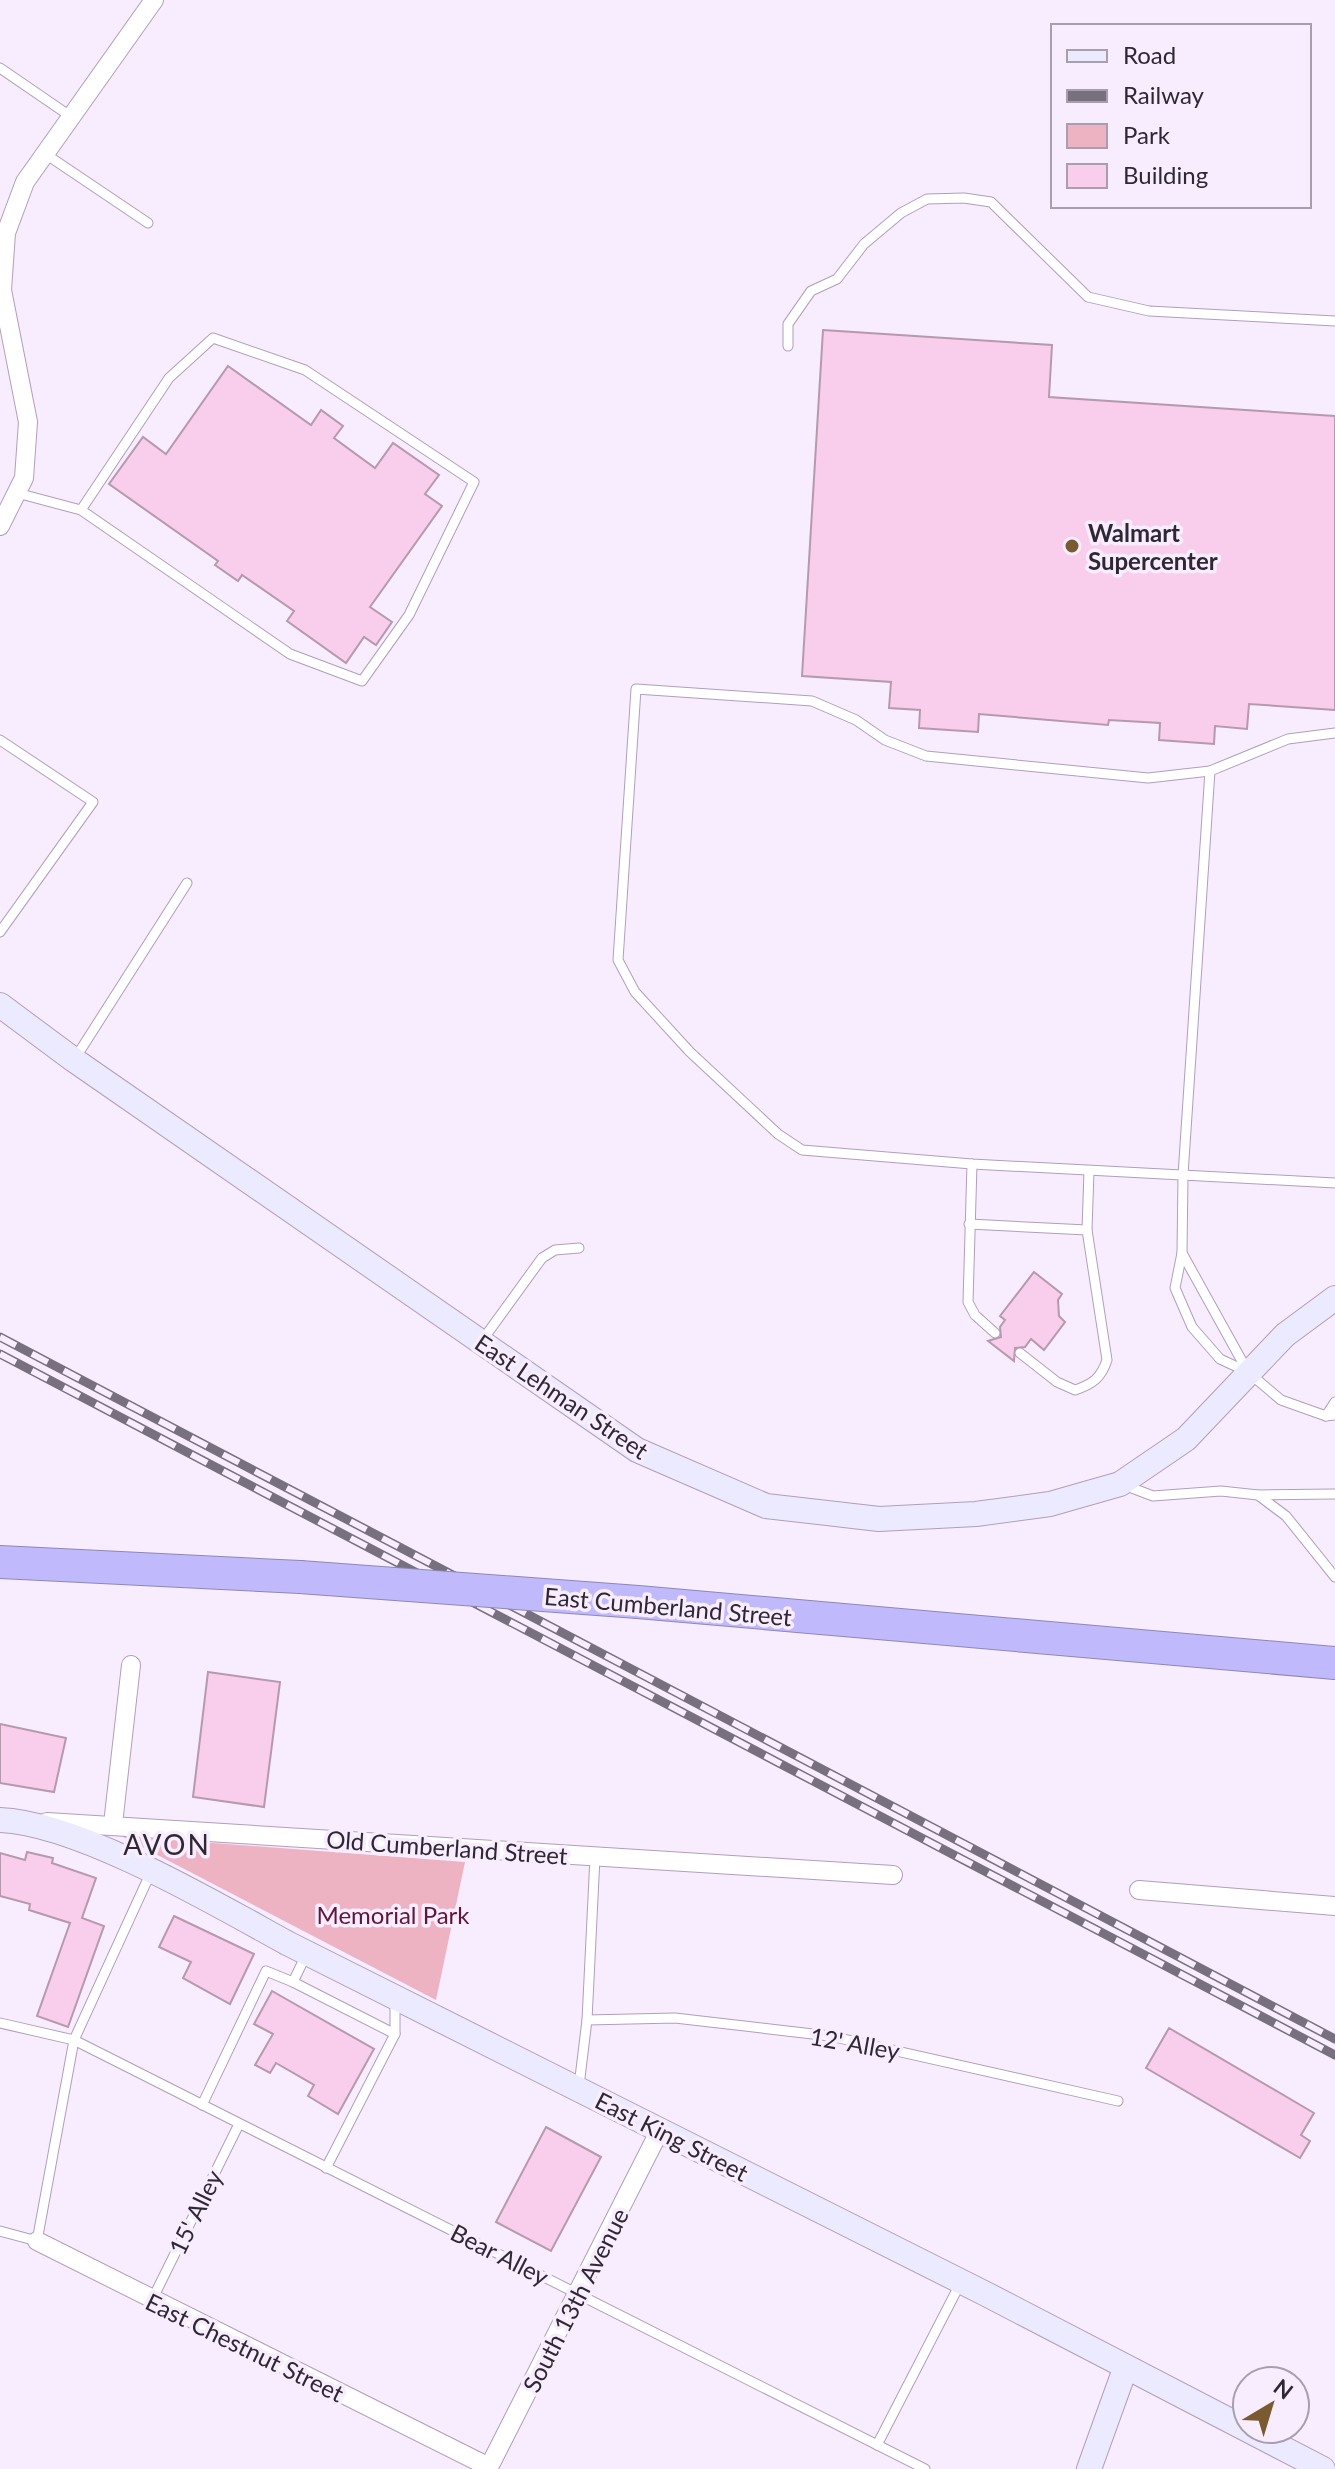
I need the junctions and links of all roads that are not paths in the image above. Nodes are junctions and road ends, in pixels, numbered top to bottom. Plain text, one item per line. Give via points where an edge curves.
1 (154, 0) edge
2 (0, 68) edge
3 (70, 116) junction
4 (44, 153) junction
5 (148, 223) dead end
6 (1335, 321) edge
7 (788, 346) dead end
8 (17, 493) junction
9 (81, 510) junction
10 (0, 526) edge
11 (1335, 733) edge
12 (0, 740) edge
13 (1210, 771) junction
14 (187, 883) dead end
15 (0, 932) edge
16 (0, 1005) edge
17 (74, 1060) junction
18 (972, 1164) junction
19 (1089, 1171) junction
20 (1183, 1175) junction
21 (1335, 1183) edge
22 (969, 1224) junction
23 (1087, 1230) junction
24 (579, 1248) dead end
25 (1182, 1253) junction
26 (1335, 1298) edge
27 (995, 1333) dead end
28 (481, 1342) junction
29 (1020, 1353) dead end
30 (1248, 1372) junction
31 (1335, 1402) edge
32 (1330, 1416) edge
33 (1120, 1484) junction
34 (1335, 1494) edge
35 (1258, 1495) junction
36 (0, 1562) edge
37 (1335, 1577) edge
38 (1335, 1663) edge
39 (131, 1665) dead end
40 (6, 1821) edge
41 (113, 1824) junction
42 (595, 1857) junction
43 (151, 1872) junction
44 (893, 1875) dead end
45 (1139, 1890) dead end
46 (1335, 1906) edge
47 (307, 1953) junction
48 (293, 1982) junction
49 (395, 1997) junction
50 (587, 2020) junction
51 (0, 2023) edge
52 (395, 2034) junction
53 (74, 2040) junction
54 (579, 2090) junction
55 (1118, 2101) dead end
56 (202, 2105) junction
57 (239, 2124) junction
58 (660, 2130) junction
59 (326, 2168) junction
60 (0, 2231) edge
61 (37, 2241) junction
62 (961, 2282) junction
63 (580, 2294) junction
64 (152, 2300) junction
65 (1125, 2369) junction
66 (877, 2445) junction
67 (488, 2468) edge
68 (925, 2469) edge
69 (1089, 2469) edge
70 (1323, 2469) edge

1 - 3 street
2 - 3 lane
3 - 4 street
4 - 5 lane
4 - 8 street via 25,182 6,233 2,290 28,422 24,478
6 - 7 lane via 1149,311 1088,297 991,202 927,199 864,244 837,279 811,291 788,324
8 - 9 lane
8 - 10 street
9 - 9 lane via 290,654 362,681 409,615 474,482 305,370 213,338 169,378
11 - 13 lane via 1288,739
12 - 15 lane via 93,802
13 - 18 lane via 1148,778 977,763 907,750 812,701 636,689 618,960 635,992 690,1052 802,1150
13 - 20 lane
14 - 17 lane
16 - 17 street, East Lehman Street
17 - 28 street, East Lehman Street
18 - 19 lane
18 - 22 lane
19 - 20 lane
19 - 23 lane
20 - 21 lane
20 - 25 lane
22 - 23 lane
22 - 27 lane via 968,1302
23 - 29 lane via 1105,1354 1102,1374 1075,1390
24 - 28 lane via 555,1250 542,1258
25 - 30 lane
25 - 30 lane via 1175,1288 1192,1327 1220,1359
26 - 30 street, East Lehman Street via 1285,1335
28 - 33 street, East Lehman Street via 637,1450 766,1506 879,1519 976,1514 1050,1504
30 - 32 lane via 1281,1400
30 - 33 street, East Lehman Street via 1186,1439
31 - 32 lane
33 - 35 lane via 1153,1496 1221,1491
34 - 35 lane
35 - 37 lane via 1286,1516
36 - 38 highway, East Cumberland Street, bridge via 638,1602
39 - 41 street
40 - 41 street, Old Cumberland Street
40 - 43 street, East King Street via 54,1832
41 - 42 street, Old Cumberland Street
42 - 44 street, Old Cumberland Street
42 - 50 lane
43 - 47 street, East King Street
43 - 53 lane
45 - 46 street
47 - 48 lane
47 - 49 street, East King Street
48 - 52 lane
48 - 56 lane via 266,1971
49 - 52 lane
49 - 54 street, East King Street
50 - 54 lane
50 - 55 lane, 12' Alley via 675,2018 830,2036
51 - 53 lane, Bear Alley
52 - 59 lane
53 - 56 lane, Bear Alley
53 - 61 lane
54 - 58 street, East King Street
56 - 57 lane, Bear Alley
57 - 59 lane, Bear Alley
57 - 64 lane, 15' Alley
58 - 62 street, East King Street
58 - 63 street, South 13th Avenue
59 - 63 lane, Bear Alley
60 - 61 lane, East Chestnut Street
61 - 64 street, East Chestnut Street
62 - 65 street, East King Street
62 - 66 lane
63 - 66 lane, Bear Alley
63 - 67 street, South 13th Avenue
64 - 67 street, East Chestnut Street
65 - 69 street
65 - 70 street, East King Street
66 - 68 lane, Bear Alley

